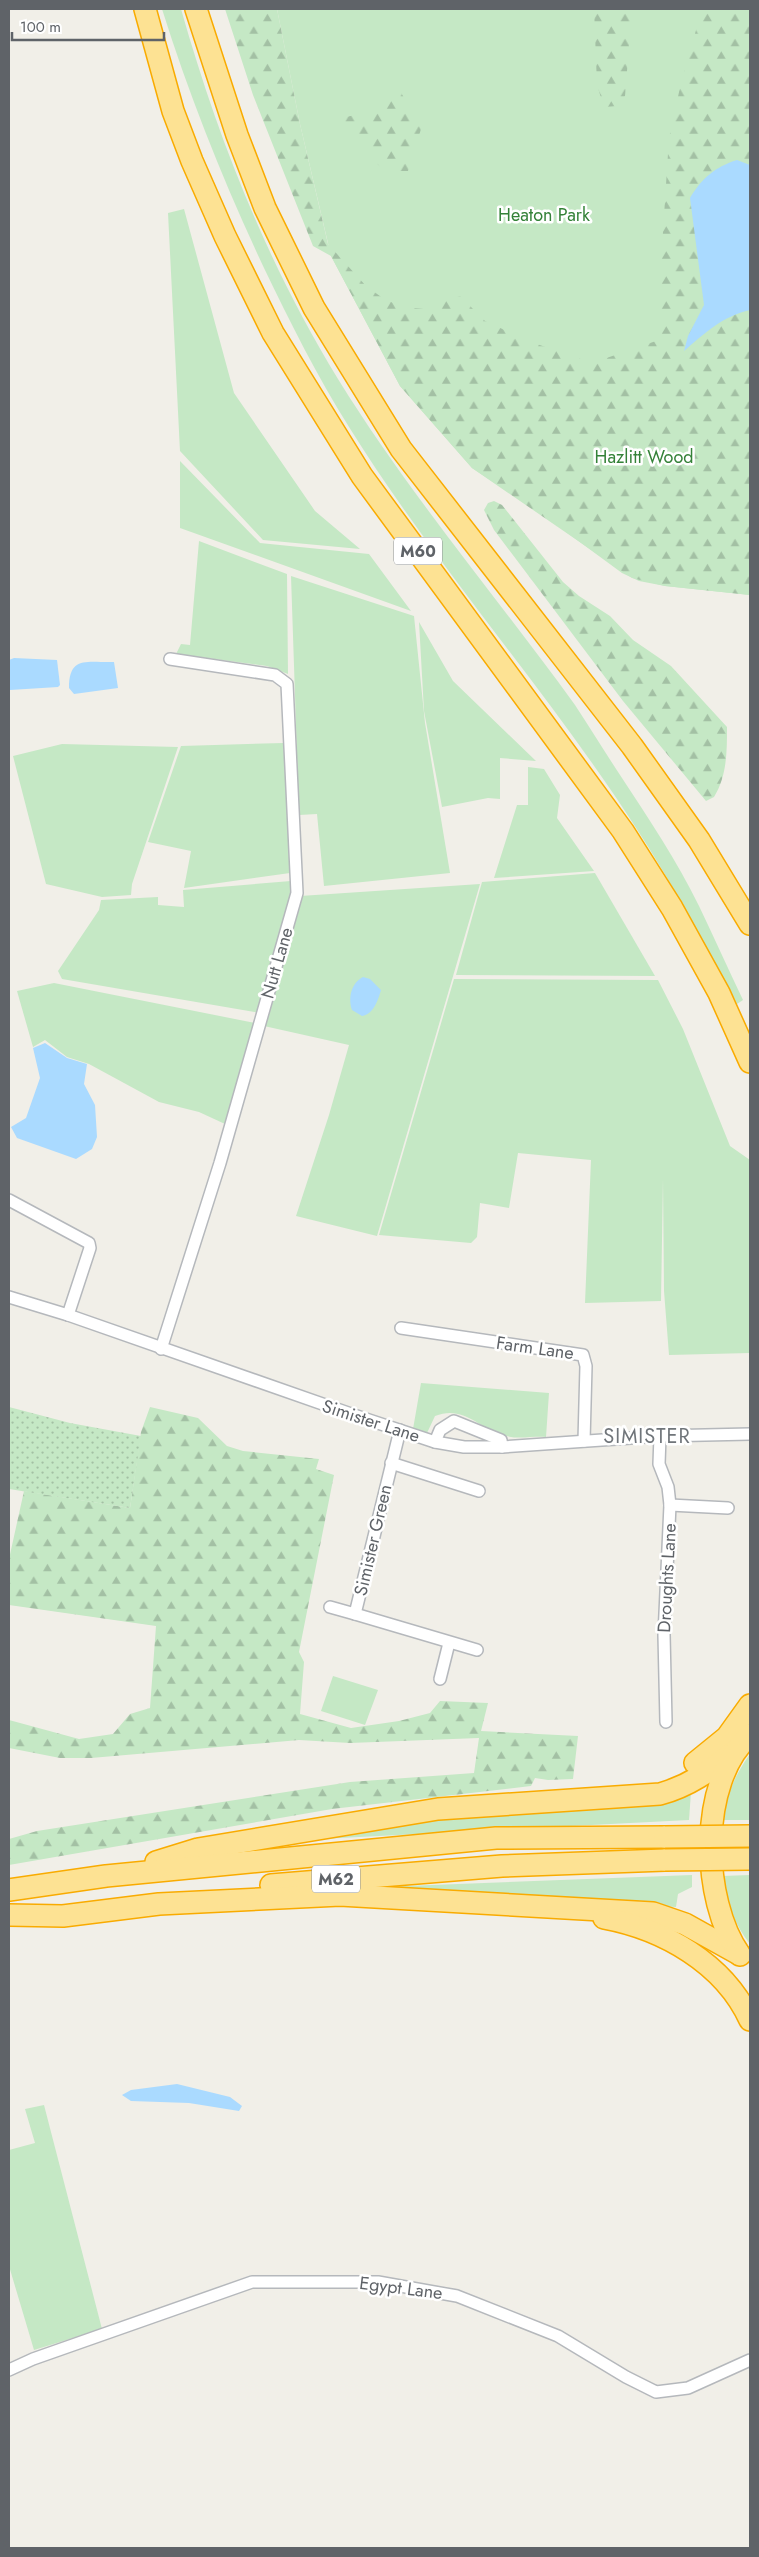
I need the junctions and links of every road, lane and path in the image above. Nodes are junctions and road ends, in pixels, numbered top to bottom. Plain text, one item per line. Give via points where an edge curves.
1 (145, 9) edge
2 (196, 9) edge
3 (170, 659) dead end
4 (750, 924) edge
5 (750, 1062) edge
6 (9, 1200) edge
7 (9, 1297) edge
8 (68, 1315) junction
9 (401, 1328) dead end
10 (161, 1349) junction
11 (400, 1430) junction
12 (750, 1434) edge
13 (660, 1436) junction
14 (584, 1441) junction
15 (436, 1442) junction
16 (502, 1447) junction
17 (391, 1463) junction
18 (479, 1491) dead end
19 (670, 1505) junction
20 (728, 1508) dead end
21 (330, 1607) dead end
22 (356, 1614) junction
23 (449, 1644) junction
24 (477, 1650) dead end
25 (440, 1679) dead end
26 (750, 1705) edge
27 (666, 1722) dead end
28 (750, 1735) edge
29 (733, 1752) junction
30 (528, 1801) junction
31 (750, 1836) edge
32 (750, 1860) edge
33 (106, 1876) junction
34 (9, 1890) edge
35 (525, 1905) junction
36 (9, 1910) edge
37 (9, 1916) edge
38 (747, 1960) edge
39 (750, 2020) edge
40 (750, 2360) edge
41 (9, 2370) edge

1 - 5 highway, M60 via 173,111 192,161 273,333 362,476 623,831 672,908 714,984
2 - 4 highway, M60 via 264,208 314,308 401,449 632,746 699,840
3 - 10 street, Nutt Lane via 275,675 287,684 297,893 222,1154
6 - 8 street via 89,1243
7 - 8 street, Simister Lane
8 - 10 street, Simister Lane
9 - 14 street, Farm Lane via 583,1355 586,1366
10 - 11 street, Simister Lane
11 - 15 street, Simister Lane
11 - 17 street, Simister Green
12 - 13 street, Simister Lane
13 - 14 street, Simister Lane
13 - 19 street, Droughts Lane via 659,1464 668,1486
14 - 16 street, Simister Lane
15 - 16 street, Simister Lane via 464,1447
15 - 16 street via 440,1430 454,1421 501,1440
17 - 18 street
17 - 22 street, Simister Green
19 - 20 street
19 - 27 street, Droughts Lane via 664,1635
21 - 22 street
22 - 23 street, Simister Green
23 - 24 street, Simister Green
23 - 25 street
26 - 30 highway via 727,1737 680,1772 628,1787
28 - 29 highway
29 - 30 highway via 695,1780 660,1794
29 - 38 highway via 720,1778 715,1798 712,1870 726,1931
30 - 33 highway via 438,1809 208,1848
31 - 33 highway, M62, bridge via 496,1838
32 - 36 highway, M62, bridge via 492,1867 113,1898
33 - 34 highway, M62
35 - 37 highway via 340,1896 159,1904 64,1916
35 - 38 highway via 653,1913 685,1924
35 - 39 highway via 607,1919 668,1939 705,1963 735,1995
40 - 41 street, Egypt Lane via 688,2388 656,2392 558,2336 457,2296 378,2282 252,2282

